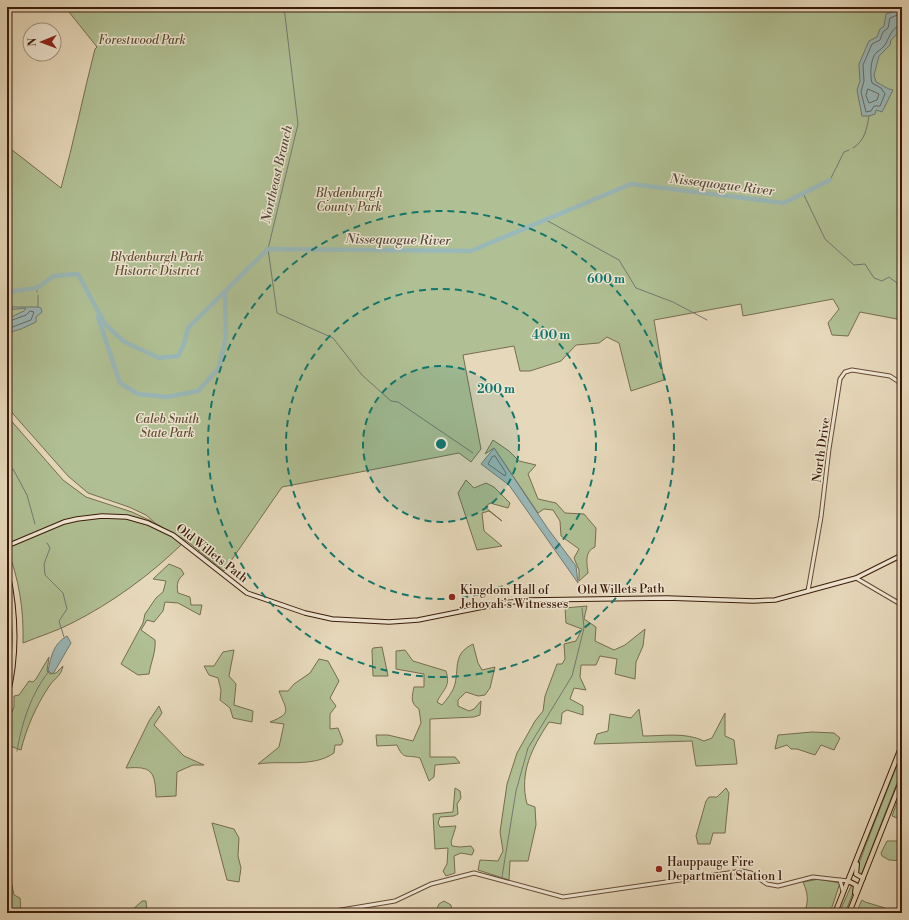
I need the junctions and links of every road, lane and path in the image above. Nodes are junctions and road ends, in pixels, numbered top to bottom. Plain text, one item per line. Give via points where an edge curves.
1 (902, 384) edge
2 (7, 546) edge
3 (902, 555) edge
4 (7, 570) edge
5 (856, 578) junction
6 (808, 591) junction
7 (902, 605) edge
8 (7, 697) edge
9 (902, 745) edge
10 (902, 779) edge
11 (858, 856) junction
12 (863, 878) junction
13 (840, 880) junction
14 (848, 881) junction
15 (844, 892) junction
16 (852, 907) junction
17 (208, 913) edge
18 (265, 913) edge
19 (323, 913) edge
20 (835, 913) edge
21 (849, 913) edge

1 - 6 street, North Drive via 890,376 852,370 845,372 840,379
2 - 6 main road, Old Willets Path via 77,519 114,516 142,521 177,537 247,593 305,613 346,620 418,620 530,600 667,598 753,601 776,600
3 - 5 main road, Old Willets Path
4 - 8 main road via 15,630 14,658
5 - 6 main road, Old Willets Path
5 - 7 street
9 - 11 main road
10 - 12 main road
11 - 12 main road via 856,874
11 - 14 main road
12 - 16 main road
13 - 14 street
13 - 15 street
13 - 19 street via 808,878 778,886 767,884 751,873 742,871 558,897 474,873 431,884 395,901
14 - 15 main road
14 - 16 main road via 856,887
15 - 20 main road
16 - 21 main road
17 - 18 street

